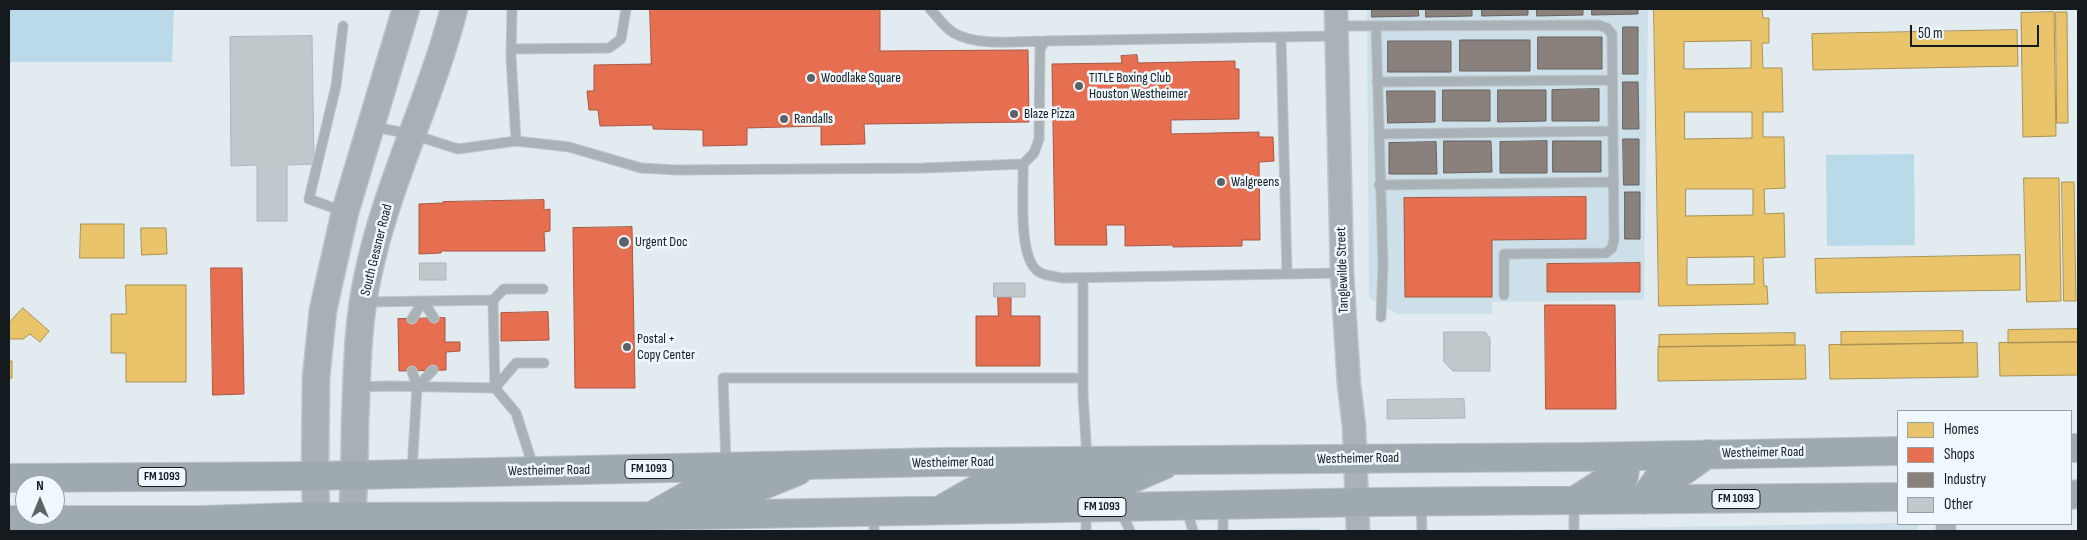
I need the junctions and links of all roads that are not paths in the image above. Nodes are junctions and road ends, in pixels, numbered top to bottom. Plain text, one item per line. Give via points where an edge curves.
1 (406, 9) edge
2 (454, 9) edge
3 (512, 9) edge
4 (626, 9) edge
5 (930, 9) edge
6 (1336, 24) edge
7 (343, 26) dead end
8 (1376, 26) junction
9 (1281, 38) junction
10 (1046, 41) junction
11 (511, 49) junction
12 (1612, 80) junction
13 (1377, 82) junction
14 (370, 127) junction
15 (1613, 131) junction
16 (411, 134) junction
17 (1379, 134) junction
18 (516, 140) junction
19 (1024, 164) junction
20 (1614, 182) junction
21 (1379, 185) junction
22 (345, 212) junction
23 (1342, 273) junction
24 (1287, 274) junction
25 (1082, 278) junction
26 (543, 289) dead end
27 (1504, 295) dead end
28 (493, 300) junction
29 (423, 301) junction
30 (364, 302) junction
31 (1381, 317) dead end
32 (412, 318) dead end
33 (434, 318) dead end
34 (544, 363) dead end
35 (433, 370) dead end
36 (412, 371) dead end
37 (1083, 378) junction
38 (417, 387) junction
39 (356, 388) junction
40 (495, 388) junction
41 (1897, 451) edge
42 (1707, 454) junction
43 (1627, 456) junction
44 (1355, 459) junction
45 (1174, 460) junction
46 (1088, 462) junction
47 (813, 465) junction
48 (726, 467) junction
49 (535, 471) junction
50 (412, 474) junction
51 (354, 475) junction
52 (315, 476) junction
53 (65, 478) edge
54 (1897, 497) edge
55 (1643, 500) junction
56 (1574, 501) junction
57 (1421, 502) junction
58 (1357, 503) junction
59 (1119, 507) junction
60 (941, 510) junction
61 (652, 516) junction
62 (730, 518) junction
63 (1223, 518) edge
64 (1086, 519) edge
65 (1189, 519) edge
66 (9, 520) edge
67 (874, 521) edge
68 (317, 524) edge
69 (352, 524) edge
70 (226, 525) edge
71 (1130, 531) edge
72 (1358, 531) edge
73 (1422, 531) edge
74 (1574, 531) edge

1 - 14 main road
2 - 16 main road, South Gessner Road via 446,42
3 - 11 lane
4 - 11 lane via 621,39 609,48
5 - 10 lane via 952,33 970,39
6 - 8 lane
6 - 9 lane
6 - 23 street, Tanglewilde Street
7 - 22 lane via 336,86 309,199
8 - 12 lane via 1598,25 1612,34
8 - 13 lane
9 - 10 lane
9 - 24 lane
10 - 19 lane via 1040,49 1039,139 1034,153
11 - 18 lane
12 - 13 lane
12 - 15 lane
13 - 17 lane
14 - 16 lane
14 - 22 main road
15 - 17 lane
15 - 20 lane
16 - 18 lane via 458,149
16 - 30 main road, South Gessner Road via 381,222
17 - 21 lane
18 - 19 lane via 569,147 641,168 677,170
19 - 25 lane via 1024,242 1030,260 1039,272 1062,278
20 - 21 lane
20 - 27 lane via 1612,248 1606,253 1504,254
21 - 31 lane via 1383,264
22 - 52 main road via 323,310 316,378
23 - 24 lane
23 - 44 street, Tanglewilde Street
24 - 25 lane
25 - 37 lane
26 - 28 lane via 504,289
28 - 29 lane
28 - 40 lane
29 - 30 lane
29 - 32 lane
29 - 33 lane
30 - 39 main road, South Gessner Road
34 - 40 lane via 516,363
35 - 38 lane
36 - 38 lane
37 - 46 lane
37 - 48 lane via 723,378
38 - 39 lane
38 - 40 lane
38 - 50 lane
39 - 51 main road, South Gessner Road
40 - 49 lane via 516,413
41 - 42 main road, Westheimer Road / FM 1093
42 - 43 main road, Westheimer Road / FM 1093
42 - 55 main road via 1676,476 1658,479
43 - 44 main road, Westheimer Road / FM 1093
43 - 56 main road via 1624,477 1607,480
44 - 45 main road, Westheimer Road / FM 1093
44 - 58 street, Tanglewilde Street
45 - 46 main road, Westheimer Road / FM 1093
45 - 64 main road via 1120,484 1097,487 1091,493
46 - 47 main road, Westheimer Road / FM 1093
46 - 60 main road via 1081,478 1068,486 977,489
47 - 48 main road, Westheimer Road / FM 1093
47 - 62 main road via 738,493 733,500
48 - 49 main road, Westheimer Road / FM 1093
48 - 61 main road via 712,489 690,494
49 - 50 main road, Westheimer Road / FM 1093
50 - 51 main road, Westheimer Road / FM 1093
51 - 52 main road, Westheimer Road / FM 1093
51 - 69 main road, South Gessner Road
52 - 53 main road, Westheimer Road / FM 1093
52 - 68 main road
54 - 55 main road, FM 1093
55 - 56 main road, FM 1093
56 - 57 main road, FM 1093
56 - 74 lane
57 - 58 main road, FM 1093
57 - 73 lane
58 - 63 main road, FM 1093
58 - 72 street, Tanglewilde Street
59 - 64 main road, FM 1093
59 - 65 main road, FM 1093
59 - 71 lane
60 - 64 main road, FM 1093
60 - 67 main road, FM 1093
61 - 62 main road, FM 1093
61 - 69 main road, FM 1093
62 - 67 main road, FM 1093
63 - 65 main road, FM 1093
66 - 70 main road, FM 1093
68 - 69 main road, FM 1093
68 - 70 main road, FM 1093

